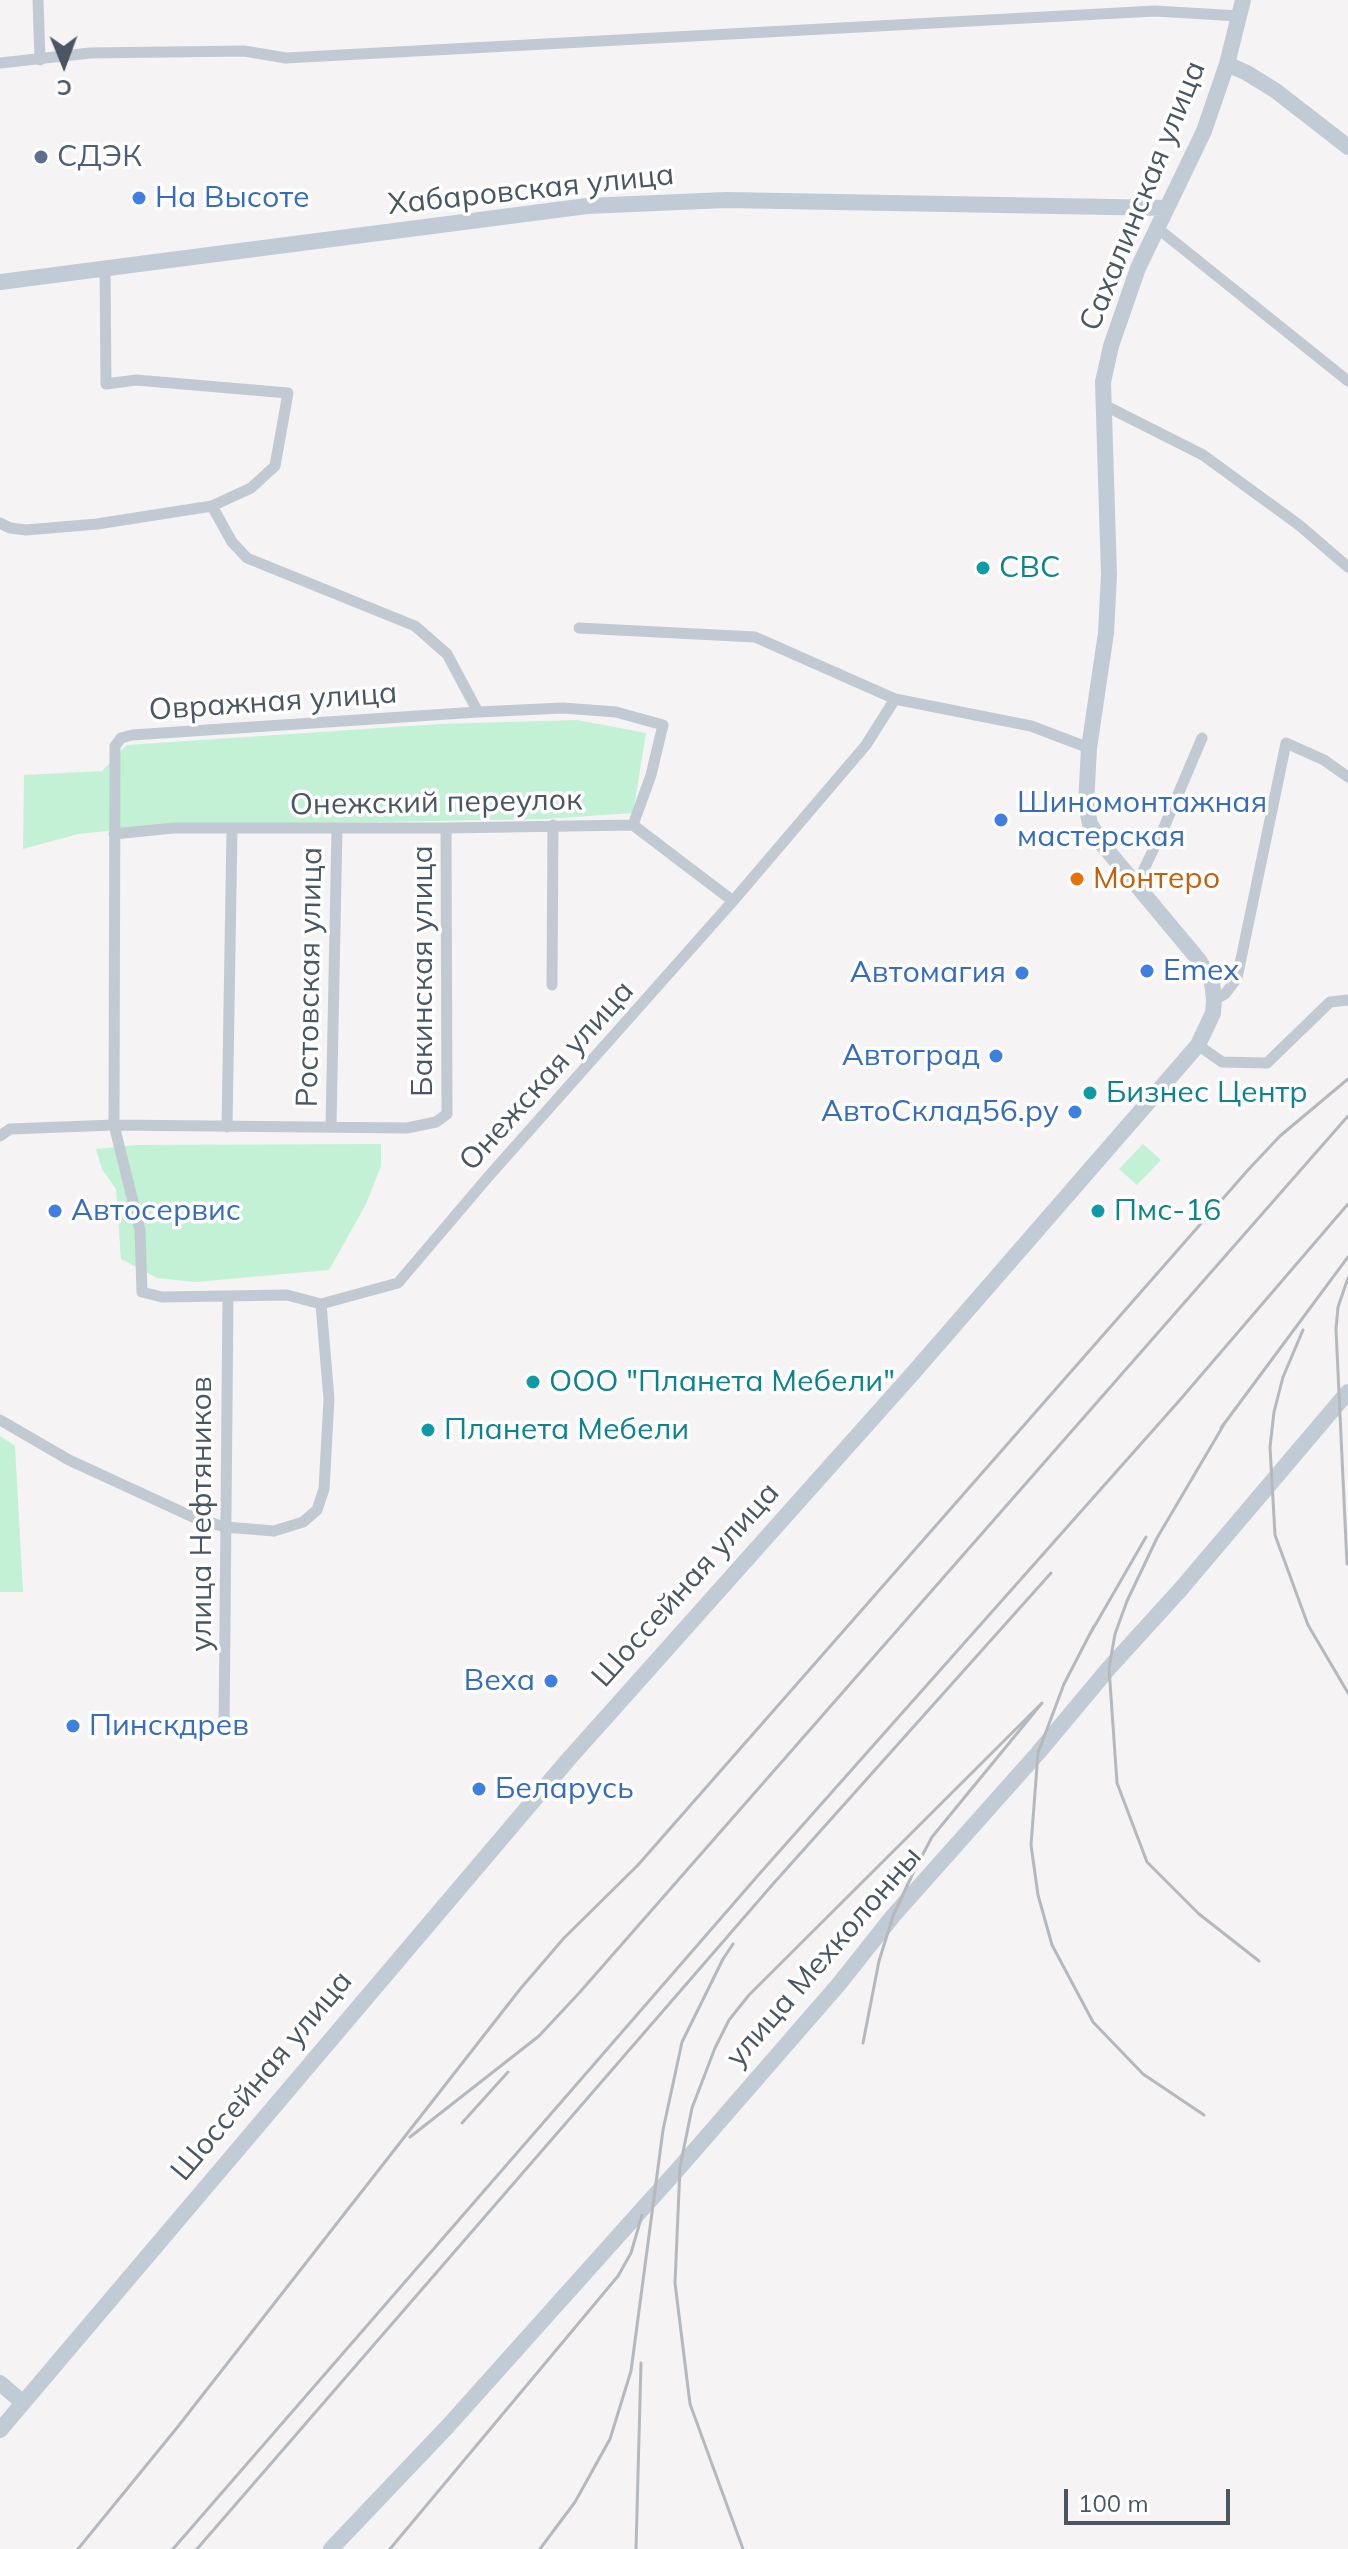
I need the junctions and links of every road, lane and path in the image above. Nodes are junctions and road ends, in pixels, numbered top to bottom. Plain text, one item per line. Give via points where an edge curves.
1 (38, 0) edge
2 (1241, 8) edge
3 (40, 60) junction
4 (0, 63) edge
5 (1227, 64) junction
6 (1348, 147) edge
7 (1166, 208) junction
8 (1156, 227) junction
9 (105, 269) junction
10 (0, 282) edge
11 (1348, 381) edge
12 (1104, 405) junction
13 (212, 506) junction
14 (0, 523) edge
15 (1348, 567) edge
16 (579, 628) dead end
17 (895, 699) junction
18 (478, 712) junction
19 (1202, 738) dead end
20 (1089, 748) junction
21 (1348, 777) edge
22 (553, 825) junction
23 (633, 825) junction
24 (446, 828) junction
25 (232, 829) junction
26 (337, 829) junction
27 (114, 834) junction
28 (1136, 886) junction
29 (733, 901) junction
30 (552, 985) dead end
31 (1214, 1000) junction
32 (1348, 1000) edge
33 (1198, 1045) junction
34 (114, 1125) junction
35 (331, 1126) junction
36 (227, 1127) junction
37 (0, 1136) edge
38 (228, 1296) junction
39 (321, 1304) junction
40 (1348, 1392) edge
41 (0, 1420) edge
42 (225, 1527) junction
43 (224, 1732) dead end
44 (0, 2383) edge
45 (22, 2402) junction
46 (0, 2430) edge
47 (331, 2549) edge

1 - 3 street
2 - 3 street via 286,58 244,51 90,53
2 - 5 street, Сахалинская улица
3 - 4 street
5 - 6 street via 1276,91
5 - 7 street, Сахалинская улица via 1188,169
7 - 8 street, Сахалинская улица
7 - 9 street, Хабаровская улица via 726,200 587,206
8 - 11 street
8 - 12 street, Сахалинская улица via 1111,346
9 - 10 street, Хабаровская улица
9 - 13 street via 106,384 136,380 288,393 275,466 251,488
12 - 15 street via 1203,455
12 - 20 street, Сахалинская улица via 1109,575
13 - 14 street via 26,530
13 - 18 street via 247,558 415,626 447,654
16 - 17 street via 755,637
17 - 20 street via 1031,726
17 - 29 street, Онежская улица via 866,745
18 - 23 street, Овражная улица via 563,708 616,712 663,725
18 - 27 street, Овражная улица via 121,738 115,746
19 - 28 street
20 - 28 street via 1090,824
21 - 31 street via 1286,743 1237,978
22 - 23 street, Онежский переулок
22 - 24 street, Онежский переулок
22 - 30 street
23 - 29 street
24 - 26 street, Онежский переулок
24 - 35 street, Бакинская улица via 447,1114 431,1124 407,1128
25 - 26 street, Онежский переулок
25 - 27 street, Онежский переулок
25 - 36 street
26 - 35 street, Ростовская улица
27 - 34 street
28 - 31 street via 1206,971
29 - 39 street, Онежская улица via 398,1283
31 - 33 street, Шоссейная улица
32 - 33 street via 1330,1002 1267,1063 1222,1062
33 - 45 street, Шоссейная улица via 567,1761
34 - 36 street
34 - 37 street via 10,1129
34 - 38 street, Онежская улица via 140,1230 142,1292 162,1297
35 - 36 street
38 - 39 street, Онежская улица via 287,1295
38 - 42 street, улица Нефтяников
39 - 42 street via 329,1399 324,1489 317,1510 303,1522 274,1531
40 - 47 street, улица Мехколонны via 680,2167
41 - 42 street via 69,1460
42 - 43 street, улица Нефтяников
44 - 45 street
45 - 46 street, Шоссейная улица

